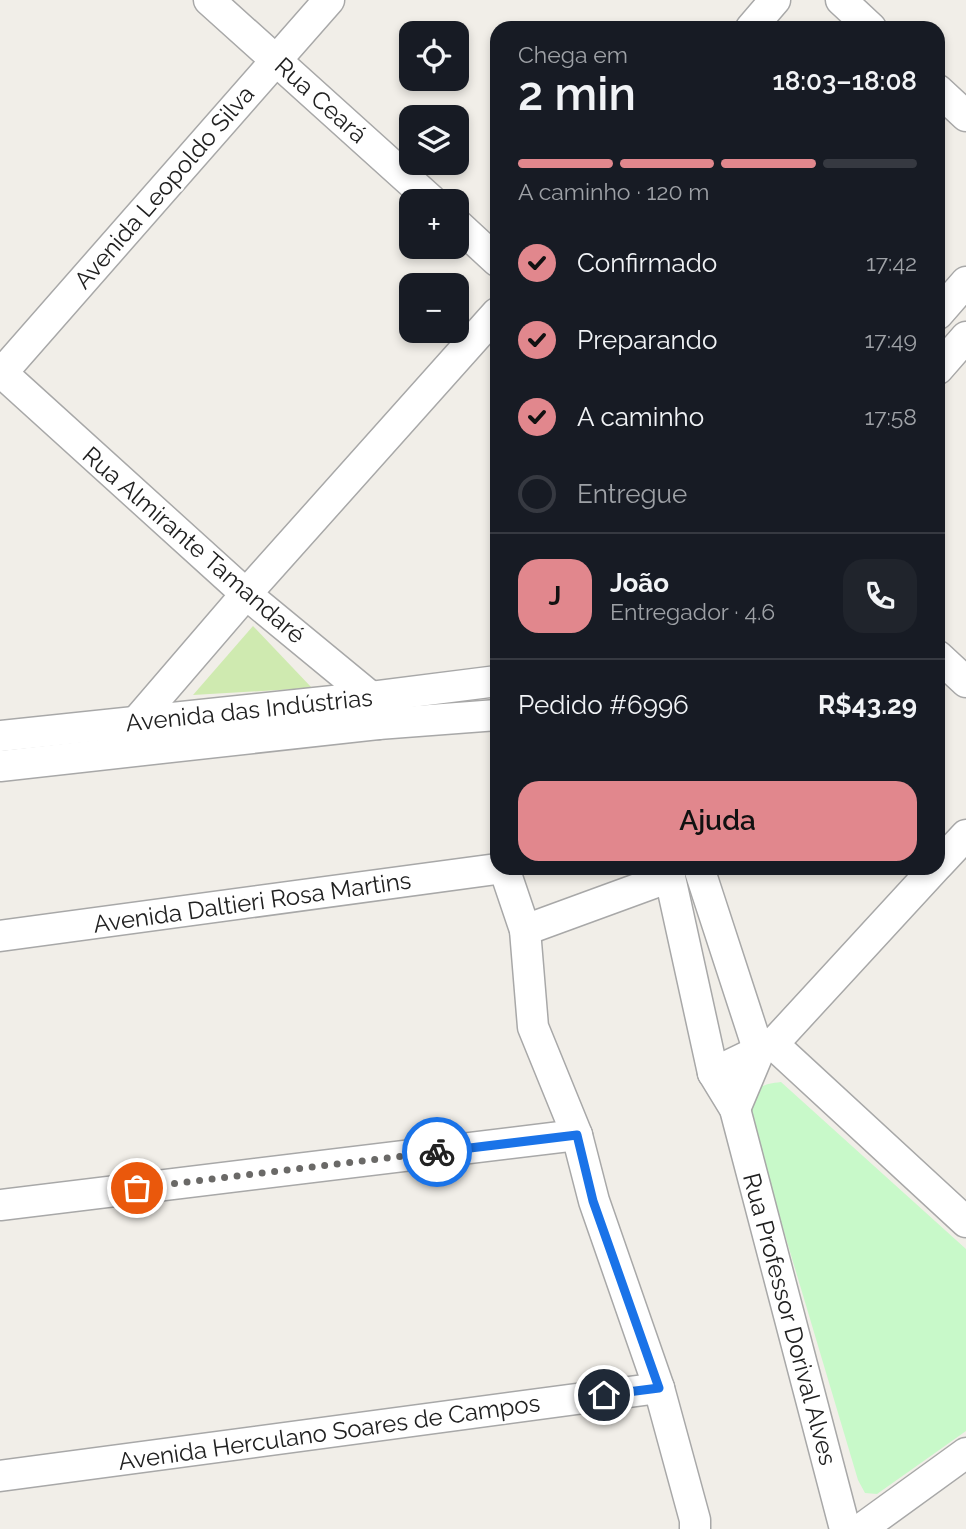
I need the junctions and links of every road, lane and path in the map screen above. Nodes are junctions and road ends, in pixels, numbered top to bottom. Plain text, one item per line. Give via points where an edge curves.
1 (209, 0) edge
2 (329, 0) edge
3 (775, 0) edge
4 (841, 0) edge
5 (757, 21) edge
6 (864, 21) edge
7 (276, 60) junction
8 (945, 96) edge
9 (966, 116) edge
10 (419, 189) edge
11 (469, 235) edge
12 (490, 255) edge
13 (966, 282) edge
14 (945, 306) edge
15 (490, 321) edge
16 (966, 337) edge
17 (945, 361) edge
18 (1, 373) edge
19 (246, 594) junction
20 (945, 662) edge
21 (966, 682) edge
22 (490, 683) edge
23 (374, 710) junction
24 (490, 715) edge
25 (135, 722) junction
26 (0, 736) edge
27 (0, 766) edge
28 (966, 835) edge
29 (945, 858) edge
30 (490, 870) edge
31 (506, 875) edge
32 (662, 875) edge
33 (670, 875) edge
34 (702, 875) edge
35 (929, 875) edge
36 (526, 930) junction
37 (0, 936) edge
38 (766, 1048) junction
39 (713, 1073) junction
40 (735, 1109) junction
41 (577, 1135) junction
42 (0, 1205) edge
43 (966, 1222) edge
44 (659, 1388) junction
45 (966, 1453) edge
46 (0, 1476) edge
47 (695, 1529) edge
48 (845, 1529) edge
49 (861, 1529) edge

1 - 7 street, Rua Ceará
2 - 7 street, Avenida Leopoldo Silva
3 - 5 street
4 - 6 street
7 - 10 street, Rua Ceará
7 - 18 street, Avenida Leopoldo Silva
8 - 9 street
11 - 12 street
13 - 14 street
15 - 19 street
16 - 17 street
18 - 19 street, Rua Almirante Tamandaré
19 - 23 street, Rua Almirante Tamandaré
19 - 25 street
20 - 21 street
22 - 23 street, Avenida das Indústrias
23 - 24 street, Avenida das Indústrias
23 - 25 street, Avenida das Indústrias
23 - 27 street, Avenida das Indústrias
25 - 26 street, Avenida das Indústrias
28 - 29 street
30 - 37 street, Avenida Daltieri Rosa Martins
31 - 36 street
32 - 36 street
33 - 39 street, Rua Professor Dorival Alves
34 - 38 street
35 - 38 street
36 - 41 street via 533,1027
38 - 39 street
38 - 40 street
38 - 43 street
39 - 40 street, Rua Professor Dorival Alves
40 - 48 street, Rua Professor Dorival Alves
41 - 42 street
41 - 44 street via 593,1201
44 - 46 street, Avenida Herculano Soares de Campos
44 - 47 street
45 - 49 street

